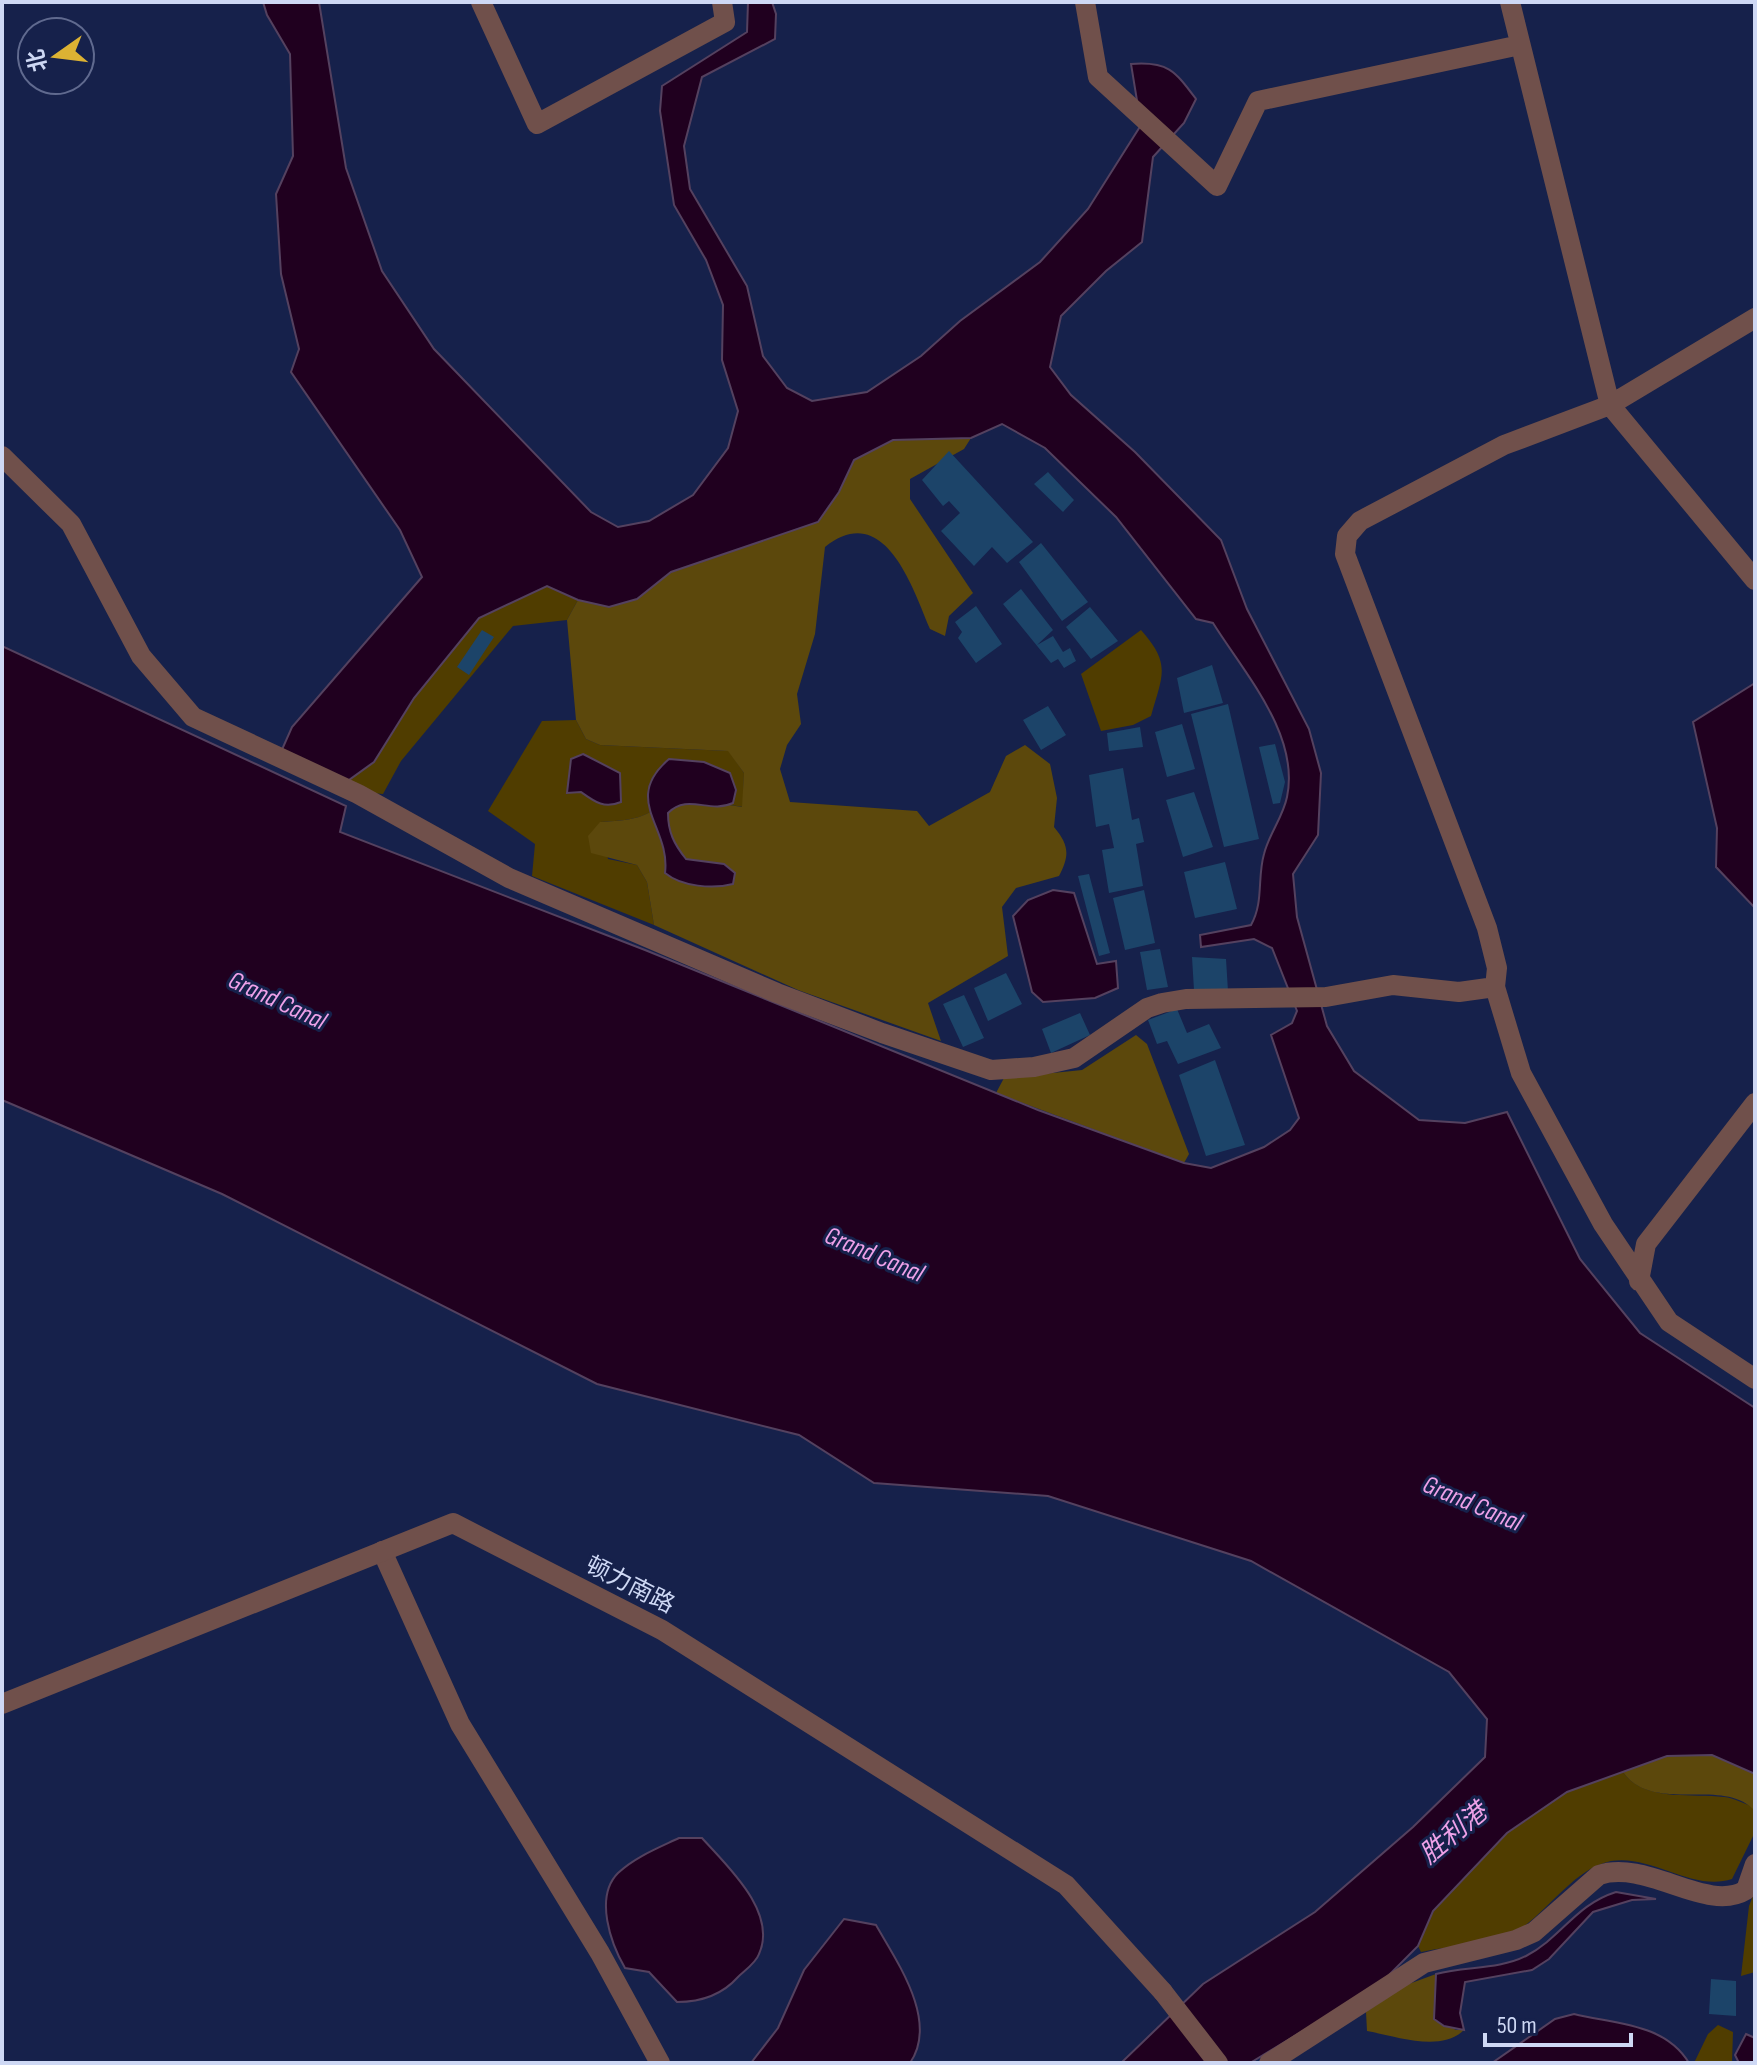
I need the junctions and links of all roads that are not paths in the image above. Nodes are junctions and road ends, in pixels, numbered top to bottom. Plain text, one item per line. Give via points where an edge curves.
1 (481, 2) edge
2 (722, 2) edge
3 (1085, 2) edge
4 (1510, 2) edge
5 (1520, 45) junction
6 (1755, 318) edge
7 (1610, 405) junction
8 (2, 456) edge
9 (1755, 580) edge
10 (1495, 987) junction
11 (1755, 1103) edge
12 (1639, 1281) junction
13 (1755, 1379) edge
14 (382, 1551) junction
15 (2, 1704) edge
16 (1755, 1864) edge
17 (659, 2062) edge
18 (1218, 2063) edge
19 (1269, 2063) edge

1 - 2 street via 537,124 725,22
3 - 5 street via 1098,77 1217,186 1258,101
4 - 5 street
5 - 7 street
6 - 7 street
7 - 9 street
7 - 10 street via 1504,445 1360,521 1347,536 1345,554 1487,928 1497,968
8 - 10 street via 71,524 141,656 193,717 358,794 509,878 777,993 991,1070 1074,1058 1147,1008 1186,999 1282,1000 1393,985 1459,992
10 - 12 street via 1521,1073
11 - 12 street via 1646,1244
12 - 13 street via 1669,1322
14 - 15 street, 顿力南路
14 - 17 street via 460,1724 600,1953
14 - 18 street, 顿力南路 via 453,1523 662,1630 1066,1885 1163,1992
16 - 19 street via 1746,1890 1736,1897 1711,1895 1650,1875 1599,1875 1534,1932 1424,1963

